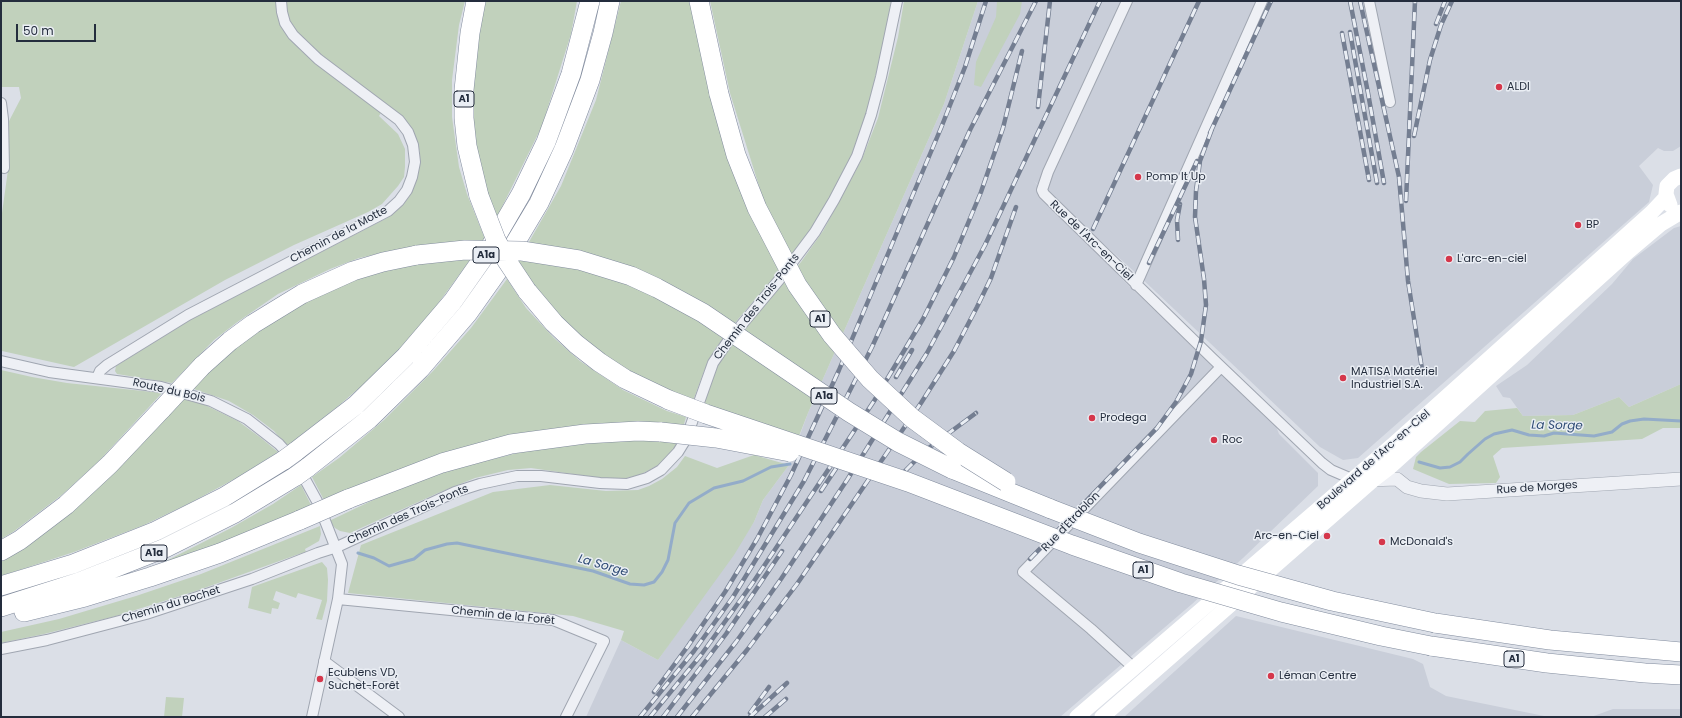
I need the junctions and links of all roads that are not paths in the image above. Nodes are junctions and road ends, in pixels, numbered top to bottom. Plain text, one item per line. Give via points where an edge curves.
1 (281, 1) edge
2 (476, 1) edge
3 (590, 1) edge
4 (610, 1) edge
5 (699, 1) edge
6 (897, 1) edge
7 (1127, 1) edge
8 (1262, 1) edge
9 (1368, 1) edge
10 (1390, 102) dead end
11 (1, 103) edge
12 (4, 168) dead end
13 (1681, 176) edge
14 (1666, 198) junction
15 (1681, 212) edge
16 (1136, 285) junction
17 (1, 360) edge
18 (1221, 367) junction
19 (97, 378) junction
20 (1395, 443) junction
21 (863, 467) junction
22 (1394, 473) junction
23 (1352, 479) junction
24 (1681, 479) edge
25 (1373, 480) junction
26 (1343, 507) junction
27 (1051, 509) junction
28 (337, 548) junction
29 (1, 551) edge
30 (1, 586) edge
31 (338, 599) junction
32 (1, 607) edge
33 (1, 616) edge
34 (1, 649) edge
35 (1681, 652) edge
36 (324, 662) junction
37 (1134, 668) junction
38 (1681, 675) edge
39 (312, 717) edge
40 (399, 717) edge
41 (566, 717) edge
42 (1077, 717) edge
43 (1102, 717) edge

1 - 19 street, Chemin de la Motte via 285,23 292,35 399,120 408,132 415,162 407,190 400,201 388,210 188,315 106,365
2 - 21 highway, A1, bridge via 464,90 467,146 479,196 496,240 527,291 576,344 625,379 669,400
3 - 30 highway, A1a via 571,74 546,142 522,194 486,254 453,301 406,356 356,405 290,456 224,497 156,531 79,562
4 - 32 highway, A1a via 590,80 564,149 539,203 502,265 456,329 416,374 365,423 301,472 235,513 165,548 79,582
5 - 27 highway, A1, bridge via 719,94 736,155 760,215 797,285 832,335 891,399 929,432
6 - 28 street, Chemin des Trois-Ponts via 881,78 856,156 815,232 713,363 686,438 667,465 647,478 627,484 541,476 517,476 480,484 455,492
7 - 16 street, Rue de l'Arc-en-Ciel via 1042,190
8 - 16 street, Rue de l'Arc-en-Ciel
9 - 10 street
11 - 12 street
13 - 14 main road via 1667,186
14 - 15 main road via 1672,207
14 - 20 main road, Boulevard de l'Arc-en-Ciel
15 - 22 main road, Boulevard de l'Arc-en-Ciel via 1661,224 1629,251
16 - 18 street
17 - 19 street, Route du Bois via 49,372
18 - 23 street via 1322,463
18 - 37 street, Rue d'Etrablon via 1023,572
19 - 28 street, Route du Bois via 146,384 189,394 211,401 247,419 279,444 296,463 308,483
20 - 22 street
20 - 23 main road, Boulevard de l'Arc-en-Ciel
21 - 33 highway, A1a, bridge via 739,442 661,432 584,434 512,444 442,463 214,555 135,582 85,597
21 - 38 highway, A1, bridge via 1132,567 1281,612 1431,646 1547,663
22 - 24 street, Rue de Morges via 1407,487 1447,494
22 - 25 main road, Boulevard de l'Arc-en-Ciel
23 - 25 street
23 - 26 street
23 - 37 main road, Boulevard de l'Arc-en-Ciel
25 - 26 main road, Boulevard de l'Arc-en-Ciel
26 - 43 main road, Boulevard de l'Arc-en-Ciel
27 - 29 highway, A1a, bridge via 923,456 825,397 703,313 631,276 579,260 522,251 465,250 417,255 353,271 302,294 253,324 202,366 110,464 66,506
27 - 35 highway, A1, bridge via 1139,543 1238,575 1332,601 1435,622 1550,640
28 - 31 street via 342,564
28 - 34 street, Chemin du Bochet via 146,614 47,640
31 - 36 street
31 - 41 street, Chemin de la Forêt via 553,620 604,640
36 - 39 street
36 - 40 street
37 - 42 main road, Boulevard de l'Arc-en-Ciel

